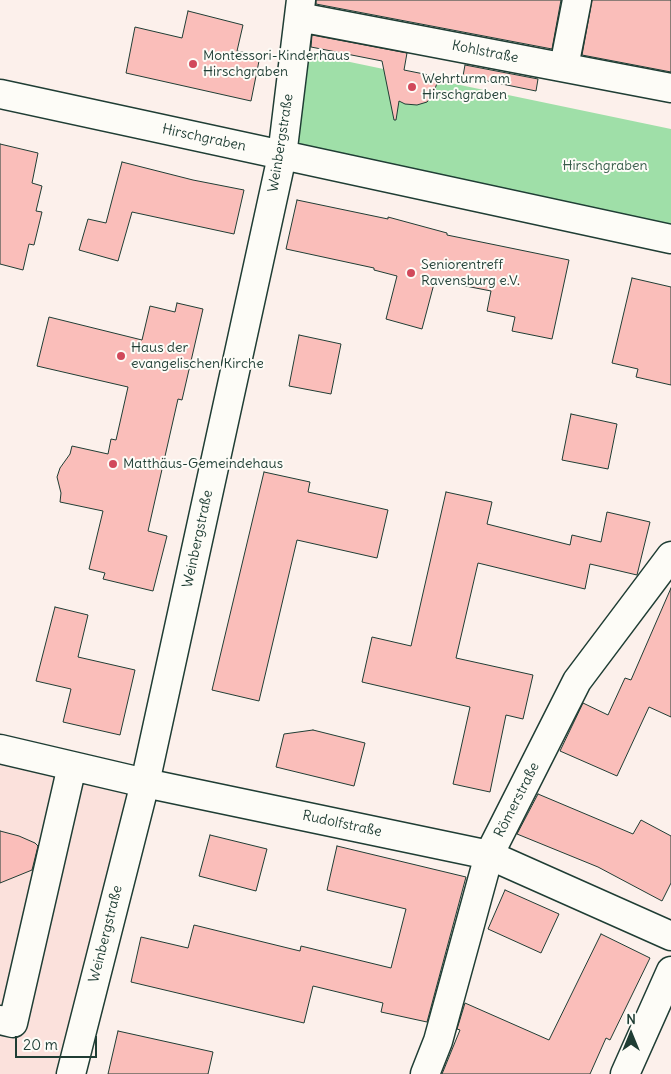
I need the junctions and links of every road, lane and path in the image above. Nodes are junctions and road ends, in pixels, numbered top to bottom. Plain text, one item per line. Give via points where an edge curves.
1 (577, 0) edge
2 (300, 9) edge
3 (564, 67) junction
4 (671, 88) edge
5 (0, 94) edge
6 (282, 156) junction
7 (671, 239) edge
8 (671, 556) edge
9 (0, 749) edge
10 (72, 766) junction
11 (145, 783) junction
12 (489, 855) junction
13 (671, 936) edge
14 (671, 971) edge
15 (0, 1020) edge
16 (71, 1074) edge
17 (426, 1074) edge
18 (625, 1074) edge

1 - 3 street
2 - 3 street, Kohlstraße
2 - 6 street, Weinbergstraße
3 - 4 street, Kohlstraße
5 - 6 street, Hirschgraben
6 - 7 street, Hirschgraben
6 - 11 street, Weinbergstraße
8 - 12 street, Römerstraße via 577,681
9 - 10 street, Rudolfstraße
10 - 11 street, Rudolfstraße
10 - 15 street via 14,1023
11 - 12 street, Rudolfstraße
11 - 16 street, Weinbergstraße
12 - 13 street, Rudolfstraße
12 - 17 street, Römerstraße
14 - 18 street

